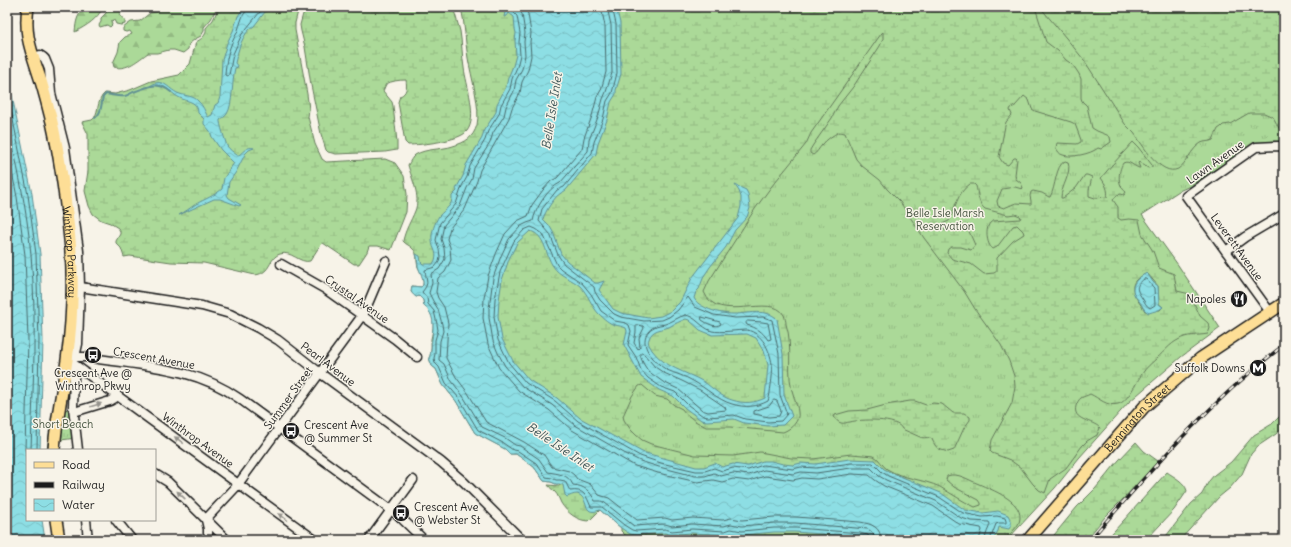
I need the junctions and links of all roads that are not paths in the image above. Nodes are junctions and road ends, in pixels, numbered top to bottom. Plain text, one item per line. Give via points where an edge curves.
1 (28, 7) edge
2 (33, 57) junction
3 (1284, 147) edge
4 (1186, 196) joint
5 (1284, 214) edge
6 (1226, 250) junction
7 (386, 261) dead end
8 (281, 264) dead end
9 (80, 287) junction
10 (1284, 303) edge
11 (1270, 312) junction
12 (362, 315) junction
13 (417, 357) dead end
14 (71, 358) junction
15 (320, 373) junction
16 (116, 394) junction
17 (74, 412) junction
18 (280, 428) junction
19 (54, 449) edge
20 (78, 449) edge
21 (156, 475) edge
22 (413, 480) dead end
23 (238, 484) junction
24 (391, 510) junction
25 (206, 519) junction
26 (56, 521) edge
27 (117, 521) edge
28 (86, 522) edge
29 (59, 540) edge
30 (88, 540) edge
31 (132, 540) edge
32 (208, 540) edge
33 (227, 540) edge
34 (315, 540) edge
35 (369, 540) edge
36 (424, 540) edge
37 (522, 540) edge
38 (1028, 540) edge

1 - 2 main road, Winthrop Parkway via 27,33
2 - 9 street via 42,56 47,63 62,134 79,251
2 - 14 main road, Winthrop Parkway via 56,137 69,230
3 - 4 street, Lawn Avenue via 1256,147
4 - 6 street, Leverett Avenue
5 - 6 street
6 - 11 street, Leverett Avenue
7 - 12 street, Summer Street
8 - 12 street, Crystal Avenue via 325,289
9 - 14 street via 78,344
9 - 15 street, Pearl Avenue via 187,302 223,312 269,334
10 - 11 main road, Bennington Street
11 - 38 main road, Bennington Street via 1201,358 1144,406
12 - 13 street, Crystal Avenue
12 - 15 street, Summer Street
14 - 16 street, Winthrop Avenue
14 - 17 street
14 - 18 street, Crescent Avenue via 86,357 196,376 229,391
14 - 19 main road, Winthrop Parkway via 58,415
15 - 18 street, Summer Street
15 - 37 street, Pearl Avenue via 441,462
17 -> 16 street via 112,400
23 -> 16 street, Winthrop Avenue
17 - 20 street
18 - 23 street, Summer Street
18 - 24 street, Crescent Avenue
25 -> 21 street via 168,482
22 - 24 street
23 - 25 street, Summer Street
34 -> 23 street, Winthrop Avenue
24 - 35 street
24 - 36 street, Crescent Avenue
25 - 32 street
25 - 33 street
26 - 29 main road
27 - 31 street
28 - 30 street

